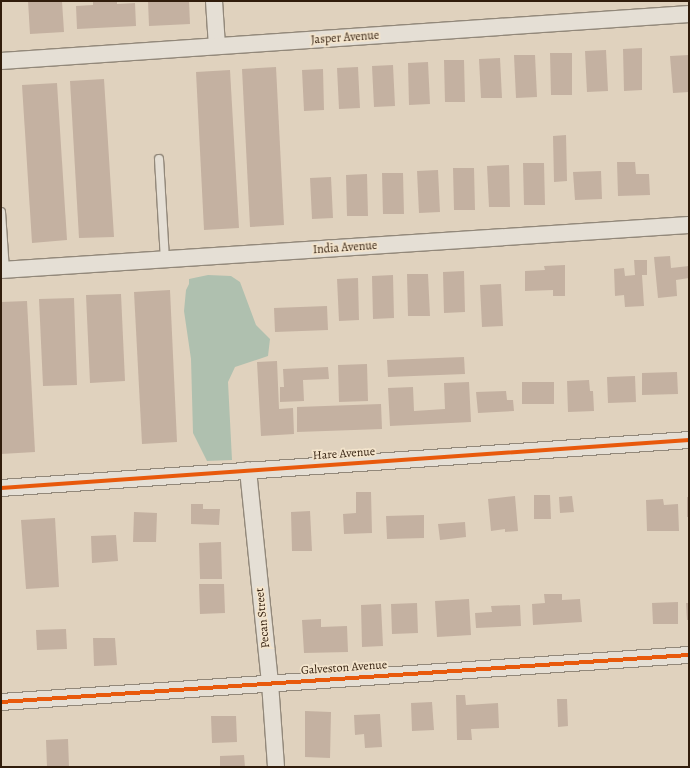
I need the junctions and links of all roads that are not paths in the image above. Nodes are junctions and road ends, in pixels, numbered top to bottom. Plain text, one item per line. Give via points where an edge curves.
1 (214, 1) edge
2 (689, 14) edge
3 (217, 46) junction
4 (1, 62) edge
5 (159, 159) dead end
6 (1, 212) edge
7 (689, 224) edge
8 (165, 260) junction
9 (3, 270) edge
10 (689, 440) edge
11 (248, 470) junction
12 (1, 488) edge
13 (689, 655) edge
14 (270, 683) junction
15 (1, 702) edge
16 (276, 767) edge

1 - 3 street
2 - 3 street, Jasper Avenue
3 - 4 street, Jasper Avenue
5 - 8 lane
6 - 9 lane
7 - 8 street, India Avenue
8 - 9 street, India Avenue
10 - 11 street, Hare Avenue
11 - 12 street, Hare Avenue
11 - 14 street, Pecan Street
13 - 14 street, Galveston Avenue
14 - 15 street, Galveston Avenue
14 - 16 street, Pecan Street

